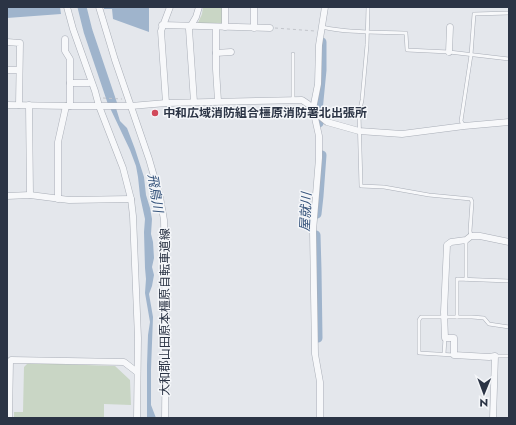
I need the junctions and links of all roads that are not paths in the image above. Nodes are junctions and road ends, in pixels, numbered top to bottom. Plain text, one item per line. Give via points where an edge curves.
1 (67, 7) edge
2 (99, 7) edge
3 (170, 7) edge
4 (199, 7) edge
5 (225, 7) edge
6 (254, 7) edge
7 (325, 7) edge
8 (368, 7) edge
9 (509, 13) edge
10 (162, 25) junction
11 (191, 26) junction
12 (216, 27) junction
13 (225, 27) junction
14 (450, 27) dead end
15 (254, 28) junction
16 (270, 28) road end
17 (323, 29) junction
18 (367, 32) junction
19 (65, 39) dead end
20 (7, 42) edge
21 (231, 52) dead end
22 (449, 52) junction
23 (216, 53) junction
24 (293, 54) dead end
25 (471, 56) junction
26 (509, 59) edge
27 (7, 70) edge
28 (19, 70) junction
29 (70, 83) junction
30 (89, 83) dead end
31 (293, 100) junction
32 (194, 102) junction
33 (218, 102) junction
34 (166, 103) junction
35 (7, 105) edge
36 (19, 105) junction
37 (29, 105) junction
38 (68, 106) junction
39 (101, 106) junction
40 (129, 106) junction
41 (316, 113) junction
42 (509, 122) edge
43 (464, 126) junction
44 (359, 131) junction
45 (30, 195) junction
46 (7, 196) edge
47 (58, 199) junction
48 (131, 199) junction
49 (471, 236) junction
50 (466, 240) junction
51 (509, 242) edge
52 (466, 279) junction
53 (509, 281) edge
54 (445, 317) junction
55 (457, 317) junction
56 (509, 327) edge
57 (445, 338) junction
58 (444, 354) junction
59 (454, 355) junction
60 (495, 356) junction
61 (509, 356) edge
62 (137, 372) junction
63 (9, 418) edge
64 (137, 418) edge
65 (165, 418) edge
66 (320, 418) edge
67 (493, 418) edge

1 - 39 street
2 - 40 street, 大和郡山田原本橿原自転車道線
3 - 10 street
4 - 11 street
5 - 13 street
6 - 15 street
7 - 17 street
8 - 18 lane
9 - 25 lane via 474,14
10 - 11 street
10 - 34 street
11 - 12 street
11 - 32 street via 189,30
12 - 13 street
12 - 23 street
13 - 15 street
14 - 22 street
15 - 16 street
17 - 18 lane
17 - 41 street via 319,45
18 - 22 lane via 404,32 407,50
18 - 44 lane
19 - 29 street via 65,51 70,59
20 - 28 street via 20,43
21 - 23 street
22 - 25 lane
23 - 33 street
24 - 31 lane
25 - 26 lane
25 - 43 lane via 461,121
27 - 28 street
28 - 36 street
29 - 30 street
29 - 38 street
31 - 33 street
31 - 41 street via 302,100
32 - 33 street
32 - 34 street
34 - 40 street
35 - 36 street
36 - 37 street
37 - 38 street
37 - 45 street
38 - 39 street
38 - 47 street via 58,142
39 - 40 street
39 - 48 street
40 - 65 street, 大和郡山田原本橿原自転車道線 via 151,167 164,220
41 - 44 street via 327,122
41 - 66 street via 319,151 313,231 315,354 320,382
42 - 43 street
43 - 44 street via 402,134
44 - 49 lane via 361,186 471,199
45 - 46 street
45 - 47 street
47 - 48 street
48 - 62 street via 138,315
49 - 50 street
49 - 51 street
50 - 52 lane
50 - 54 street via 451,242 448,245
52 - 53 lane
52 - 55 lane via 457,279
54 - 55 lane
54 - 57 street
54 - 58 lane via 421,317 419,320 420,354
55 - 56 lane via 484,318 489,324
57 - 58 lane
57 - 59 street via 454,338
58 - 59 lane
59 - 60 street
60 - 61 lane
60 - 67 street
62 - 63 street via 124,362 11,360
62 - 64 street

